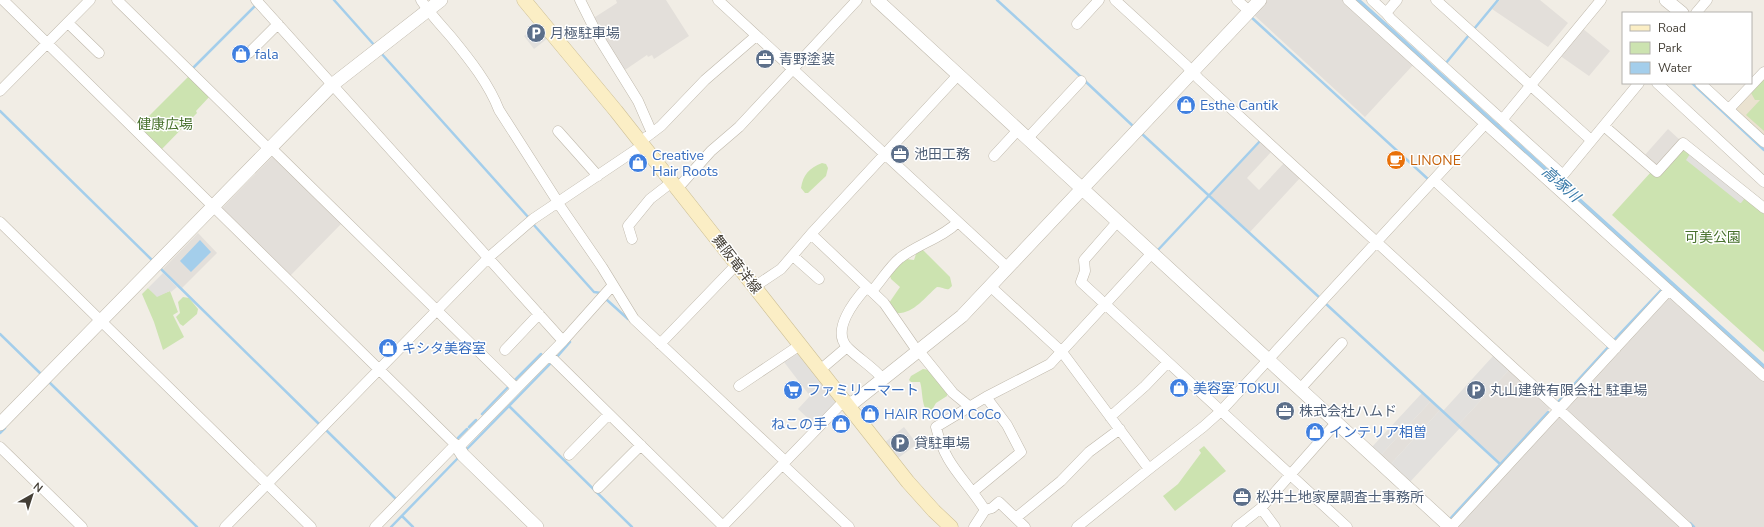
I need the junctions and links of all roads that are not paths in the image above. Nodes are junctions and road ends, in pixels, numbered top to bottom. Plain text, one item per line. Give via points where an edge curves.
1 (3, 0) edge
2 (90, 0) edge
3 (117, 0) edge
4 (257, 0) edge
5 (441, 0) edge
6 (524, 0) edge
7 (580, 0) edge
8 (718, 0) edge
9 (857, 0) edge
10 (877, 0) edge
11 (1099, 0) edge
12 (1115, 0) edge
13 (1237, 0) edge
14 (1260, 0) edge
15 (1348, 0) edge
16 (1372, 0) edge
17 (1397, 0) edge
18 (1436, 0) edge
19 (1601, 0) edge
20 (1666, 0) edge
21 (1707, 0) edge
22 (424, 5) edge
23 (1249, 11) junction
24 (1681, 12) edge
25 (1697, 12) edge
26 (1386, 13) junction
27 (68, 23) junction
28 (278, 24) junction
29 (1077, 24) dead end
30 (756, 36) junction
31 (47, 43) junction
32 (99, 53) dead end
33 (249, 53) dead end
34 (793, 69) junction
35 (1192, 72) junction
36 (1764, 72) edge
37 (958, 75) junction
38 (1081, 81) dead end
39 (1638, 84) edge
40 (1658, 84) edge
41 (1701, 84) edge
42 (332, 85) junction
43 (1530, 86) junction
44 (0, 92) edge
45 (1729, 109) junction
46 (1502, 120) junction
47 (1485, 124) junction
48 (1604, 126) junction
49 (558, 131) dead end
50 (652, 133) junction
51 (1023, 134) junction
52 (1591, 140) junction
53 (1764, 142) edge
54 (642, 144) junction
55 (270, 149) junction
56 (885, 154) junction
57 (994, 156) dead end
58 (598, 176) junction
59 (1434, 180) junction
60 (1764, 182) edge
61 (675, 185) junction
62 (1082, 189) junction
63 (558, 202) junction
64 (214, 206) junction
65 (1764, 208) edge
66 (1118, 221) junction
67 (0, 222) edge
68 (958, 222) junction
69 (811, 234) junction
70 (632, 239) dead end
71 (1377, 242) junction
72 (1152, 253) junction
73 (792, 256) junction
74 (488, 258) junction
75 (736, 264) junction
76 (1008, 268) junction
77 (818, 279) dead end
78 (613, 285) junction
79 (990, 286) junction
80 (754, 287) junction
81 (870, 289) junction
82 (1669, 290) junction
83 (1106, 304) junction
84 (437, 310) junction
85 (539, 314) junction
86 (101, 321) junction
87 (563, 341) junction
88 (1342, 343) dead end
89 (660, 344) junction
90 (800, 345) junction
91 (846, 347) junction
92 (1616, 348) junction
93 (504, 350) dead end
94 (918, 351) junction
95 (1062, 352) junction
96 (549, 355) junction
97 (1268, 360) junction
98 (1168, 362) junction
99 (380, 369) junction
100 (820, 370) junction
101 (1764, 376) edge
102 (883, 379) junction
103 (739, 386) dead end
104 (516, 388) junction
105 (1300, 389) junction
106 (986, 397) junction
107 (846, 404) junction
108 (970, 407) junction
109 (1559, 410) junction
110 (1221, 411) junction
111 (609, 414) junction
112 (1110, 417) junction
113 (1336, 423) junction
114 (0, 424) edge
115 (1120, 429) junction
116 (641, 445) junction
117 (457, 446) junction
118 (0, 447) edge
119 (569, 455) dead end
120 (784, 463) junction
121 (1149, 468) junction
122 (1290, 475) junction
123 (267, 484) junction
124 (598, 488) dead end
125 (974, 492) junction
126 (1261, 508) junction
127 (985, 510) junction
128 (1017, 517) junction
129 (948, 526) edge
130 (82, 527) edge
131 (225, 527) edge
132 (311, 527) edge
133 (375, 527) edge
134 (537, 527) edge
135 (723, 527) edge
136 (849, 527) edge
137 (974, 527) edge
138 (1026, 527) edge
139 (1077, 527) edge
140 (1237, 527) edge
141 (1275, 527) edge
142 (1347, 527) edge
143 (1450, 527) edge
144 (1687, 527) edge

1 - 31 street
2 - 27 street
3 - 55 street
4 - 28 street
5 - 22 street
6 - 54 main road, 舞阪竜洋線
7 - 50 street via 599,38 638,101
8 - 30 street
9 - 34 street
10 - 37 street
11 - 29 street
12 - 35 street
13 - 23 street
14 - 23 street
15 - 47 street
16 - 26 street
17 - 26 street
18 - 43 street
19 - 43 street
20 - 24 street
21 - 25 street
22 - 42 street
22 - 63 street via 481,76 499,110
23 - 35 street
26 - 46 street
27 - 31 street
27 - 32 street
28 - 33 street
28 - 42 street
30 - 34 street
30 - 50 street
31 - 44 street
31 - 64 street
34 - 56 street
34 - 61 street via 739,127
35 - 62 street
35 - 71 street
36 - 45 street
37 - 51 street
37 - 56 street
38 - 51 street
39 - 48 street
40 - 60 street
41 - 45 street
42 - 55 street
42 - 74 street
43 - 46 street
43 - 52 street
45 - 53 street
46 - 52 street via 1563,175
47 - 59 street
47 - 82 street
48 - 52 street
48 - 65 street via 1657,172 1683,143
49 - 58 street
50 - 54 street
51 - 57 street
51 - 62 street
54 - 58 street
54 - 61 main road, 舞阪竜洋線
55 - 64 street
55 - 84 street
56 - 68 street
56 - 69 street
58 - 63 street
59 - 71 street
59 - 92 street
61 - 70 street via 650,199 628,226
61 - 75 main road, 舞阪竜洋線
62 - 66 street
62 - 76 street
63 - 74 street via 533,219
63 - 78 street
64 - 86 street
64 - 99 street
66 - 72 street
66 - 83 street via 1084,260 1085,271 1081,282
67 - 86 street
68 - 76 street
68 - 81 street via 901,258
69 - 73 street
69 - 81 street
71 - 97 street
71 - 109 street
72 - 83 street
72 - 97 street
73 - 77 street
73 - 80 street via 781,269
74 - 84 street
74 - 85 street
75 - 80 main road, 舞阪竜洋線
75 - 89 street
76 - 79 street
78 - 87 street
78 - 89 street via 634,319
79 - 94 street via 953,324
79 - 95 street
80 - 90 main road, 舞阪竜洋線
81 - 91 street via 844,319 842,332
81 - 94 street via 884,302
82 - 92 street
82 - 101 street
83 - 95 street
83 - 98 street
84 - 99 street
84 - 104 street
85 - 87 street
85 - 93 street
86 - 114 street
86 - 123 street
87 - 96 street
88 - 105 street
89 - 120 street
90 - 100 main road, 舞阪竜洋線
90 - 103 street
91 - 100 street
91 - 102 street
92 - 109 street
94 - 102 street
94 - 108 street via 953,393
95 - 106 street via 1043,368
95 - 112 street
96 - 104 street
96 - 111 street
97 - 105 street
97 - 110 street
98 - 110 street
98 - 112 street
99 - 117 street
99 - 123 street
100 - 107 main road, 舞阪竜洋線
102 - 107 street via 854,402
104 - 117 street via 462,444
105 - 113 street
106 - 108 street
106 - 125 street via 1007,426 1021,452
107 - 120 street via 839,406
107 - 129 main road, 舞阪竜洋線 via 908,482
108 - 125 street via 936,427 951,465
109 - 143 street
109 - 144 street
110 - 121 street
110 - 122 street
111 - 116 street
111 - 119 street
112 - 115 street
113 - 122 street
113 - 143 street
115 - 121 street
115 - 128 street via 1089,452 1061,481
116 - 124 street
116 - 135 street
117 - 133 street via 451,449
117 - 134 street via 463,455
118 - 130 street
120 - 135 street
120 - 136 street
121 - 139 street
122 - 126 street
122 - 142 street
123 - 131 street
123 - 132 street
125 - 127 street
126 - 140 street
126 - 141 street
127 - 128 street via 999,502
127 - 137 street
128 - 138 street

